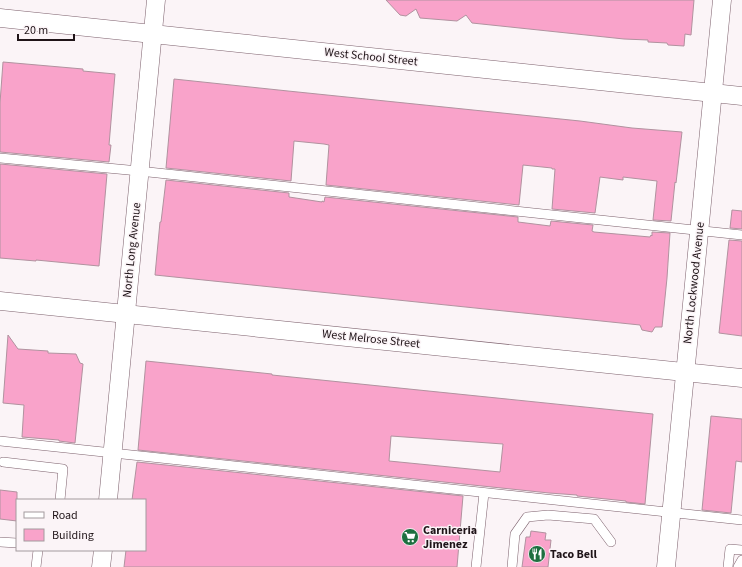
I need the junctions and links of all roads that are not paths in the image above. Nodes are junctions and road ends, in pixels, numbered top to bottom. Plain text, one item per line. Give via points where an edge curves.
1 (156, 0) edge
2 (722, 0) edge
3 (0, 18) edge
4 (152, 34) junction
5 (713, 93) junction
6 (742, 96) edge
7 (0, 158) edge
8 (139, 171) junction
9 (699, 231) junction
10 (742, 235) edge
11 (0, 301) edge
12 (125, 314) junction
13 (685, 372) junction
14 (742, 378) edge
15 (0, 441) edge
16 (112, 453) junction
17 (3, 462) dead end
18 (484, 493) junction
19 (60, 499) edge
20 (108, 499) edge
21 (671, 513) junction
22 (742, 520) edge
23 (0, 542) edge
24 (612, 542) dead end
25 (16, 543) edge
26 (742, 550) edge
27 (38, 551) edge
28 (103, 551) edge
29 (742, 560) edge
30 (36, 567) edge
31 (101, 567) edge
32 (476, 567) edge
33 (512, 567) edge
34 (666, 567) edge
35 (728, 567) edge
36 (738, 567) edge

1 - 4 street, North Long Avenue
2 - 5 street, North Lockwood Avenue
3 - 4 street, West School Street
4 - 5 street, West School Street
4 - 8 street, North Long Avenue
5 - 6 street, West School Street
5 - 9 street, North Lockwood Avenue
7 - 8 lane
8 - 9 lane
8 - 12 street, North Long Avenue
9 - 10 lane
9 - 13 street, North Lockwood Avenue
11 - 12 street, West Melrose Street
12 - 13 street, West Melrose Street
12 - 16 street, North Long Avenue
13 - 14 street, West Melrose Street
13 - 21 street, North Lockwood Avenue
15 - 16 lane
16 - 18 lane
16 - 20 street, North Long Avenue
17 - 19 lane via 63,469
18 - 21 lane
18 - 32 lane
21 - 22 lane
21 - 34 street, North Lockwood Avenue
23 - 25 lane
24 - 33 lane via 594,519 548,515 526,517 515,534
26 - 35 lane via 730,549
27 - 30 lane
28 - 31 street
29 - 36 lane

